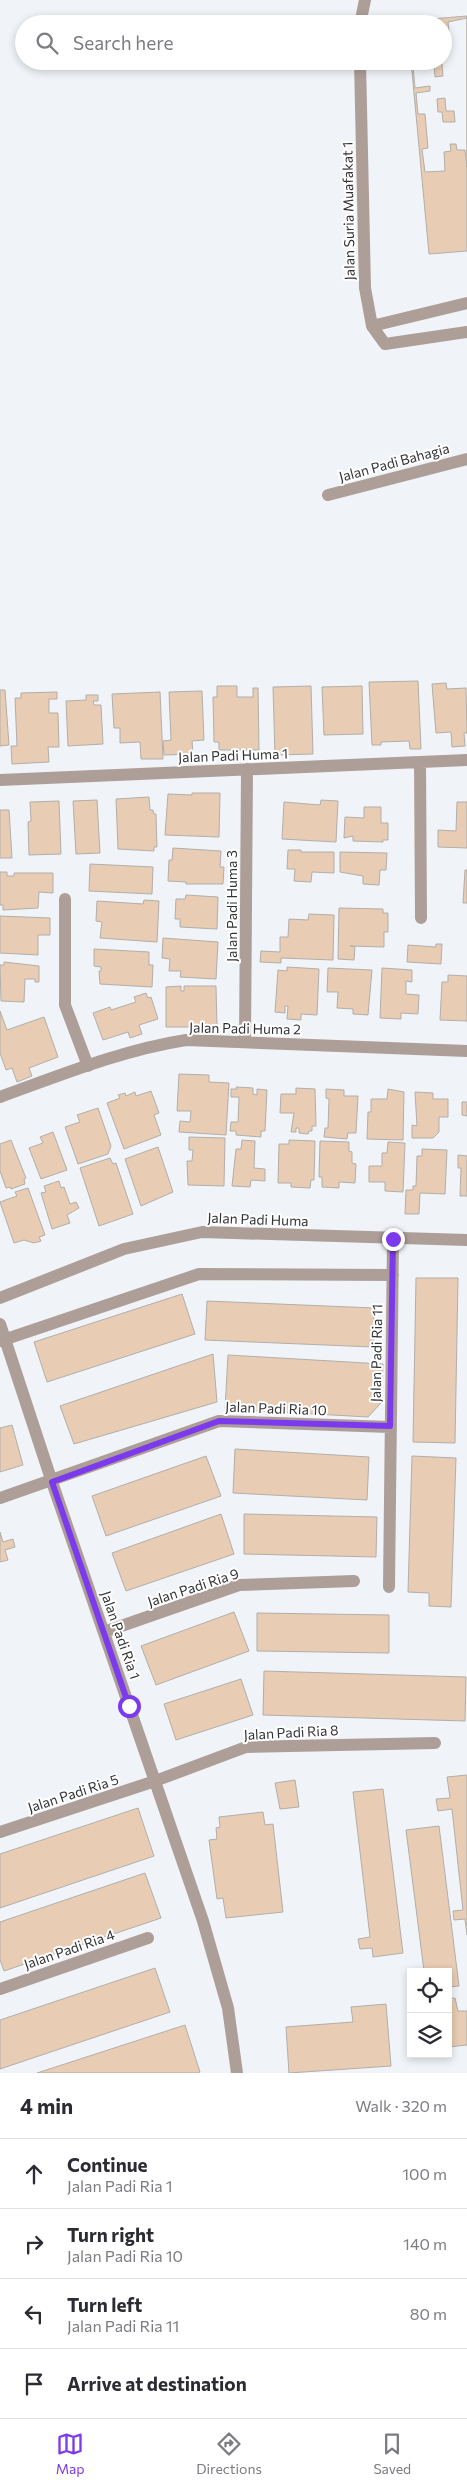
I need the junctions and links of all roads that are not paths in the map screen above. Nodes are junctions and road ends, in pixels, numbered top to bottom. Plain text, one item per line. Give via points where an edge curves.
1 (365, 0) edge
2 (362, 15) edge
3 (360, 70) edge
4 (467, 303) edge
5 (372, 326) junction
6 (467, 332) edge
7 (467, 459) edge
8 (328, 495) dead end
9 (467, 760) edge
10 (420, 762) junction
11 (247, 770) junction
12 (0, 780) edge
13 (65, 899) dead end
14 (421, 918) dead end
15 (245, 1042) junction
16 (467, 1051) edge
17 (88, 1066) junction
18 (0, 1097) edge
19 (393, 1239) junction
20 (467, 1240) edge
21 (393, 1275) junction
22 (0, 1298) edge
23 (0, 1324) edge
24 (3, 1340) edge
25 (390, 1426) junction
26 (52, 1482) junction
27 (0, 1498) edge
28 (354, 1581) dead end
29 (389, 1588) dead end
30 (104, 1632) junction
31 (435, 1743) dead end
32 (155, 1782) junction
33 (0, 1832) edge
34 (148, 1938) dead end
35 (0, 1990) edge
36 (237, 2073) edge

1 - 2 street
3 - 5 street, Jalan Suria Muafakat 1 via 364,288
4 - 5 street
5 - 6 street, Jalan Suria Muafakat 1 via 385,344
7 - 8 street, Jalan Padi Bahagia
9 - 10 street, Jalan Padi Huma 1
10 - 11 street, Jalan Padi Huma 1
10 - 14 street
11 - 12 street, Jalan Padi Huma 1
11 - 15 street, Jalan Padi Huma 3
13 - 17 street via 65,1005
15 - 16 street, Jalan Padi Huma 2
15 - 17 street, Jalan Padi Huma 2 via 157,1045
17 - 18 street, Jalan Padi Huma 2
19 - 20 street, Jalan Padi Huma
19 - 21 street, Jalan Padi Ria 11
19 - 22 street, Jalan Padi Huma via 202,1232 124,1249
21 - 24 street via 199,1274
21 - 25 street, Jalan Padi Ria 11
23 - 24 street, Jalan Padi Ria 1
24 - 26 street, Jalan Padi Ria 1
25 - 26 street, Jalan Padi Ria 10 via 219,1421
25 - 29 street, Jalan Padi Ria 11
26 - 27 street, Jalan Padi Ria 10
26 - 30 street, Jalan Padi Ria 1
28 - 30 street, Jalan Padi Ria 9 via 239,1585
30 - 32 street, Jalan Padi Ria 1
31 - 32 street, Jalan Padi Ria 8 via 246,1747
32 - 33 street, Jalan Padi Ria 5
32 - 36 street, Jalan Padi Ria 1 via 225,1996
34 - 35 street, Jalan Padi Ria 4

